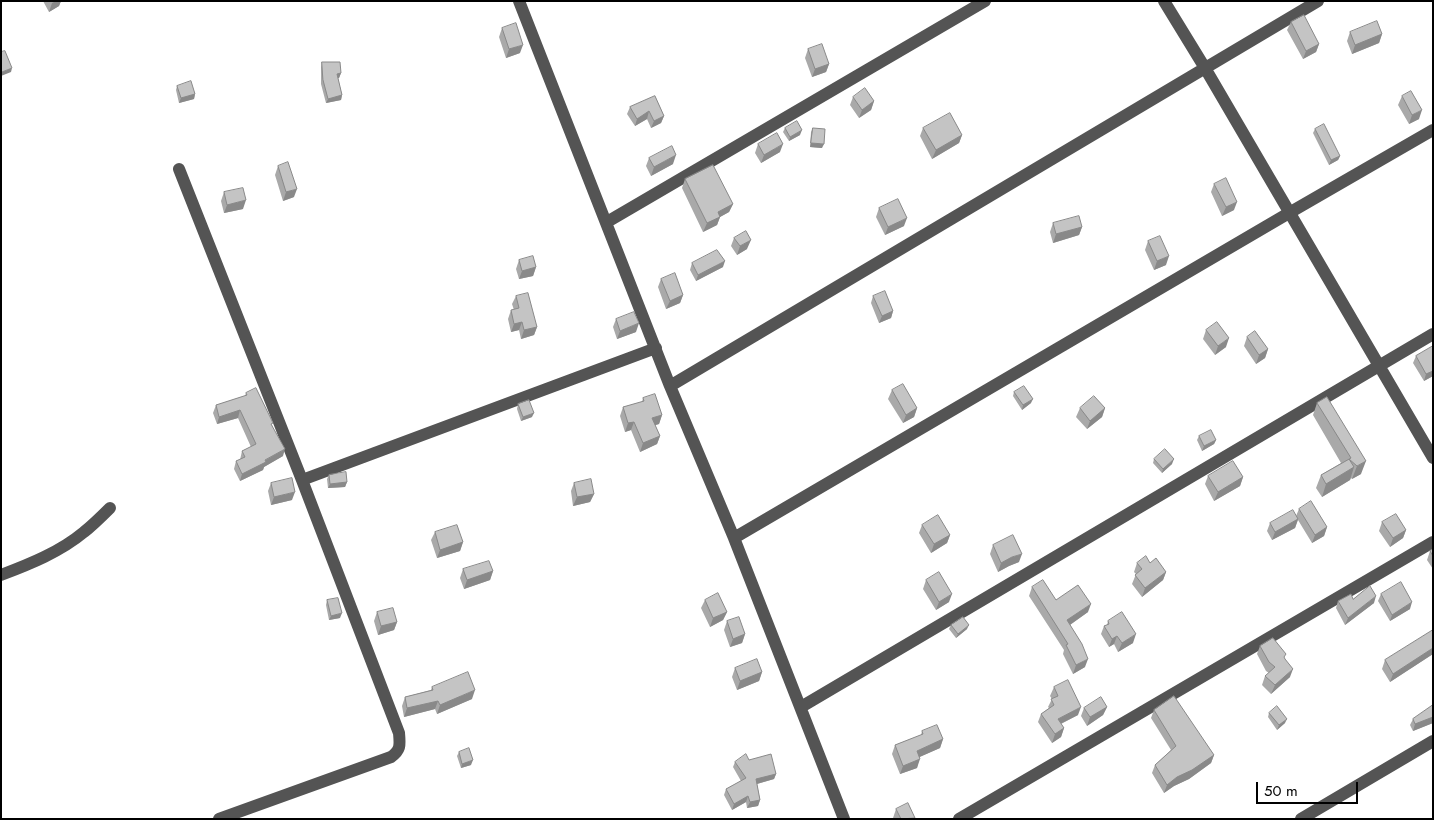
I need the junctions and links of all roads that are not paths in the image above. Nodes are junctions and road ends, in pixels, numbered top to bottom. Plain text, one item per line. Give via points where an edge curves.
1 (519, 1) edge
2 (984, 1) edge
3 (1164, 1) edge
4 (1318, 1) edge
5 (1205, 68) junction
6 (1433, 130) edge
7 (178, 169) dead end
8 (1288, 212) junction
9 (607, 222) junction
10 (1433, 334) edge
11 (656, 348) junction
12 (1379, 365) junction
13 (670, 386) junction
14 (1433, 458) edge
15 (302, 480) junction
16 (110, 508) dead end
17 (734, 538) junction
18 (1433, 542) edge
19 (1, 575) edge
20 (801, 707) junction
21 (1433, 741) edge
22 (219, 819) edge
23 (844, 819) edge
24 (959, 819) edge
25 (1301, 819) edge

1 - 9 street
2 - 9 street
3 - 5 street
4 - 5 street
5 - 8 street
5 - 13 street
6 - 8 street
7 - 15 street
8 - 12 street
8 - 17 street
9 - 11 street
10 - 12 street
11 - 13 street
11 - 15 street
12 - 14 street
12 - 20 street
13 - 17 street
15 - 22 street via 399,733 400,746 391,757
16 - 19 street via 62,548
17 - 20 street
18 - 24 street
20 - 23 street
21 - 25 street

